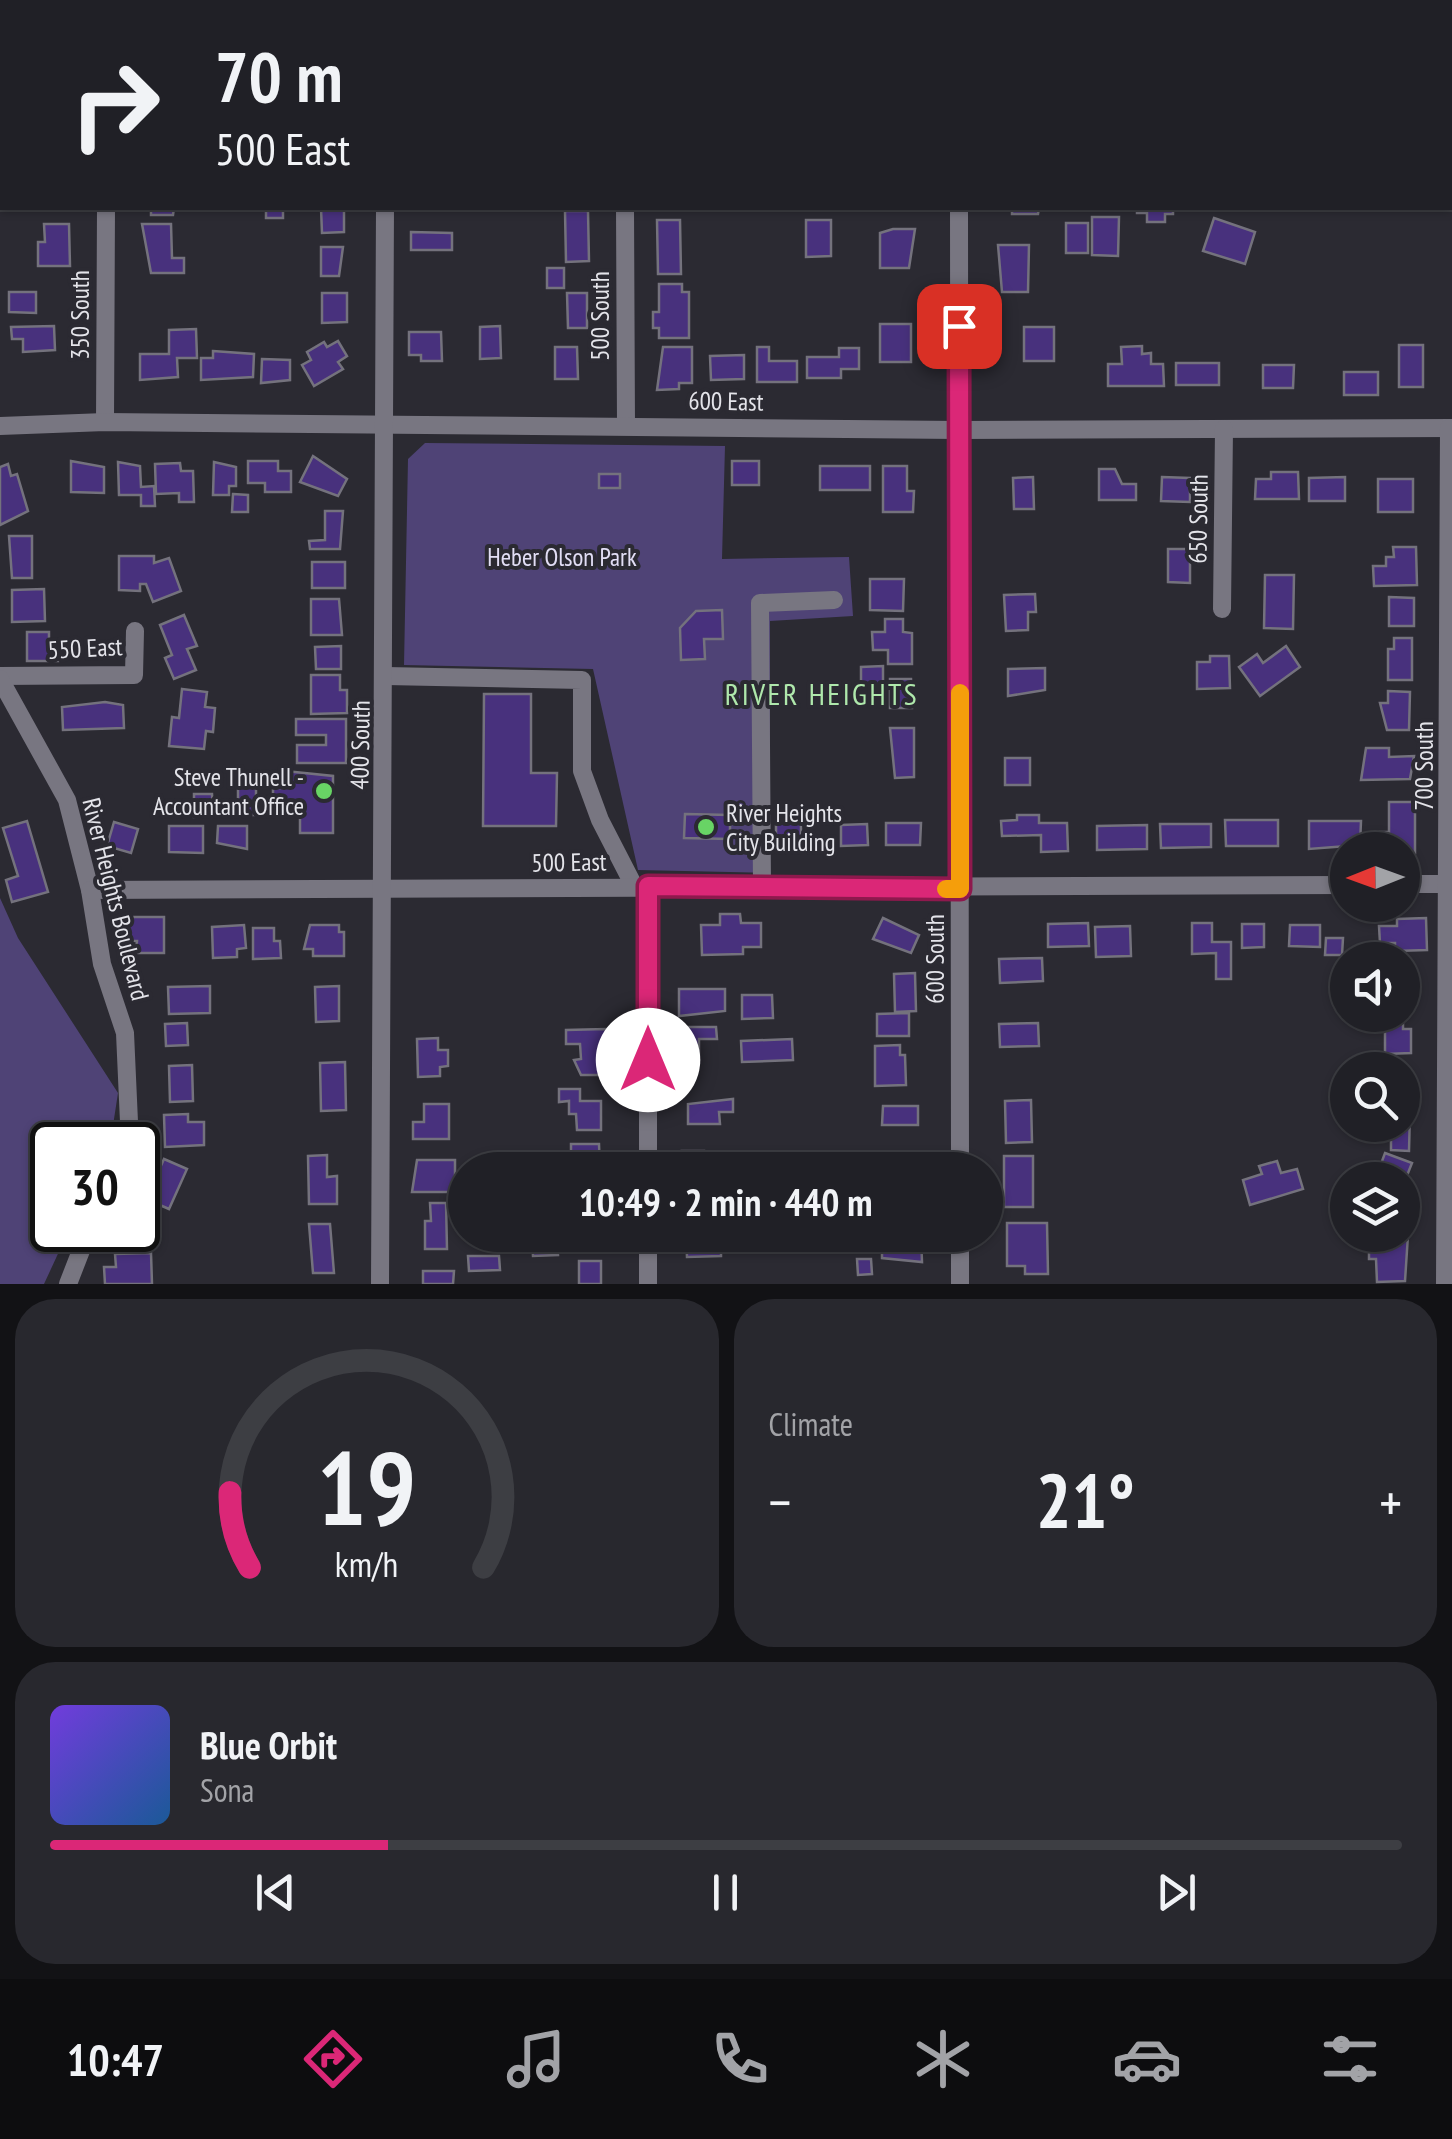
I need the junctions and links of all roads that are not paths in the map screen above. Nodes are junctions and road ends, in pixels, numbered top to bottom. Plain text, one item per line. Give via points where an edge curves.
1 (106, 210) edge
2 (386, 210) edge
3 (625, 210) edge
4 (959, 210) edge
5 (105, 422) junction
6 (385, 424) junction
7 (626, 425) junction
8 (0, 426) edge
9 (1450, 428) edge
10 (1224, 429) junction
11 (959, 430) junction
12 (834, 600) dead end
13 (1222, 609) dead end
14 (135, 631) dead end
15 (386, 676) junction
16 (0, 678) edge
17 (1420, 884) edge
18 (1449, 884) junction
19 (1330, 885) edge
20 (641, 886) junction
21 (762, 886) junction
22 (960, 889) junction
23 (90, 890) junction
24 (382, 890) junction
25 (1450, 1050) edge
26 (129, 1122) edge
27 (648, 1152) edge
28 (960, 1152) edge
29 (80, 1252) edge
30 (648, 1252) edge
31 (960, 1252) edge
32 (68, 1284) edge
33 (380, 1284) edge
34 (648, 1284) edge
35 (960, 1284) edge
36 (1445, 1284) edge

1 - 5 street, 350 South
2 - 6 street, 400 South
3 - 7 street, 500 South
4 - 11 street, 600 South
5 - 6 street, 600 East
5 - 8 street, 600 East
6 - 7 street, 600 East
6 - 15 street, 400 South
7 - 11 street, 600 East
9 - 10 street, 600 East
9 - 18 street, 700 South
10 - 11 street, 600 East
10 - 13 street, 650 South
11 - 22 street, 600 South
12 - 21 street via 760,604
14 - 16 street, 550 East via 134,675
15 - 20 street via 582,680 582,771 600,820
15 - 24 street, 400 South
16 - 23 street, River Heights Boulevard via 68,800
17 - 18 street
18 - 25 street, 700 South
19 - 22 street, 500 East
20 - 21 street, 500 East
20 - 24 street, 500 East
20 - 27 street
21 - 22 street, 500 East
22 - 28 street, 600 South
23 - 24 street, 500 East
23 - 26 street, River Heights Boulevard via 102,964 125,1033
24 - 33 street, 400 South
25 - 36 street, 700 South
29 - 32 street
30 - 34 street
31 - 35 street

